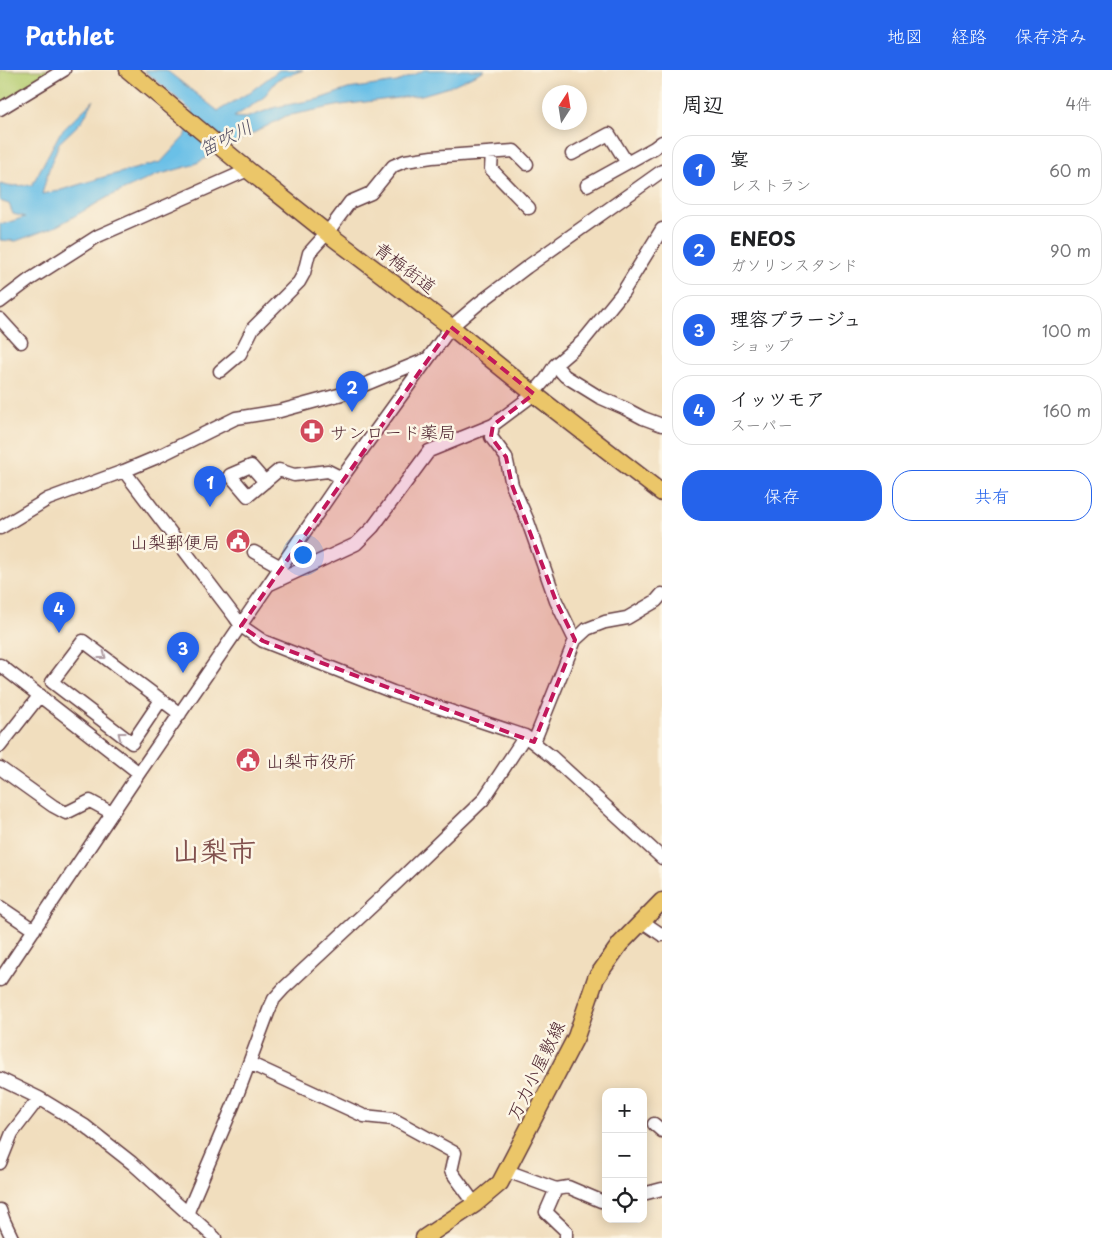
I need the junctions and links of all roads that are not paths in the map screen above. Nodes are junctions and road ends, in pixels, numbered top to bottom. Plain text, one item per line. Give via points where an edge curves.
1 (64, 70) edge
2 (128, 70) edge
3 (0, 109) edge
4 (662, 142) edge
5 (492, 153) junction
6 (572, 154) dead end
7 (627, 163) junction
8 (527, 164) dead end
9 (244, 167) junction
10 (661, 174) edge
11 (587, 185) dead end
12 (529, 208) dead end
13 (662, 229) edge
14 (326, 233) junction
15 (0, 302) edge
16 (2, 324) edge
17 (451, 327) junction
18 (21, 342) dead end
19 (427, 359) junction
20 (555, 365) junction
21 (220, 371) dead end
22 (534, 394) junction
23 (493, 425) junction
24 (662, 425) edge
25 (124, 471) junction
26 (343, 476) junction
27 (265, 482) dead end
28 (662, 493) edge
29 (0, 528) edge
30 (254, 552) dead end
31 (281, 567) junction
32 (270, 584) junction
33 (662, 594) edge
34 (240, 626) junction
35 (575, 640) junction
36 (0, 664) edge
37 (40, 695) junction
38 (161, 700) junction
39 (180, 714) junction
40 (530, 739) junction
41 (0, 746) edge
42 (0, 768) edge
43 (139, 774) junction
44 (112, 813) junction
45 (662, 858) edge
46 (662, 901) edge
47 (0, 907) edge
48 (643, 922) junction
49 (34, 930) junction
50 (662, 935) edge
51 (0, 980) edge
52 (249, 1063) junction
53 (0, 1079) edge
54 (39, 1098) junction
55 (0, 1163) edge
56 (507, 1171) junction
57 (556, 1189) junction
58 (662, 1189) edge
59 (647, 1193) edge
60 (602, 1201) edge
61 (475, 1204) junction
62 (0, 1210) edge
63 (187, 1214) junction
64 (12, 1238) edge
65 (215, 1238) edge
66 (424, 1238) edge
67 (566, 1238) edge

1 - 3 street
2 - 9 main road, 青梅街道
4 - 7 street
5 - 8 street via 514,151
5 - 12 street via 491,169
5 - 14 street via 405,161 394,166 371,193 350,202
6 - 7 street via 609,134
7 - 11 street
9 - 14 main road, 青梅街道
9 - 15 street via 98,236
10 - 17 street via 527,267
13 - 20 street via 623,292 583,341
14 - 17 main road, 青梅街道
14 - 21 street via 309,253 299,282 254,328 240,354
16 - 18 street
17 - 19 street
17 - 22 main road, 青梅街道
19 - 25 street via 342,394 280,411 236,418
19 - 26 street
20 - 22 street
20 - 24 street via 565,376 600,397
22 - 23 street
22 - 28 main road, 青梅街道
23 - 32 street via 429,452 373,527 356,544
23 - 35 street via 492,437 506,457 512,485 556,601
25 - 29 street via 48,499
25 - 34 street
26 - 27 street via 328,472 294,475 279,470
26 - 31 street
30 - 31 street
31 - 32 street
32 - 34 street
33 - 35 street via 628,618 587,628
34 - 39 street
34 - 40 street via 263,641 393,692
35 - 40 street
36 - 37 street
37 - 41 street
37 - 43 street
38 -> 38 street via 132,743 52,682 84,641
38 - 39 street
39 - 43 street
40 - 45 street
40 - 52 street via 483,800 284,988 269,1010
42 - 44 street via 66,813 90,801
43 - 44 street
44 - 49 street
46 - 48 main road, 万力小屋敷線
47 - 49 street
48 - 50 street
48 - 56 main road, 万力小屋敷線 via 620,944 596,978 576,1037
49 - 51 street
52 - 61 street via 364,1116 393,1119 455,1152 450,1171
52 - 63 street
53 - 54 street
54 - 55 street via 12,1133
54 - 63 street via 85,1126 132,1163
56 - 57 street
56 - 61 main road, 万力小屋敷線 via 500,1183
57 - 60 street via 568,1187
57 - 67 street via 546,1212 566,1231
58 - 59 street
61 - 66 main road, 万力小屋敷線
62 - 64 street
63 - 65 street

